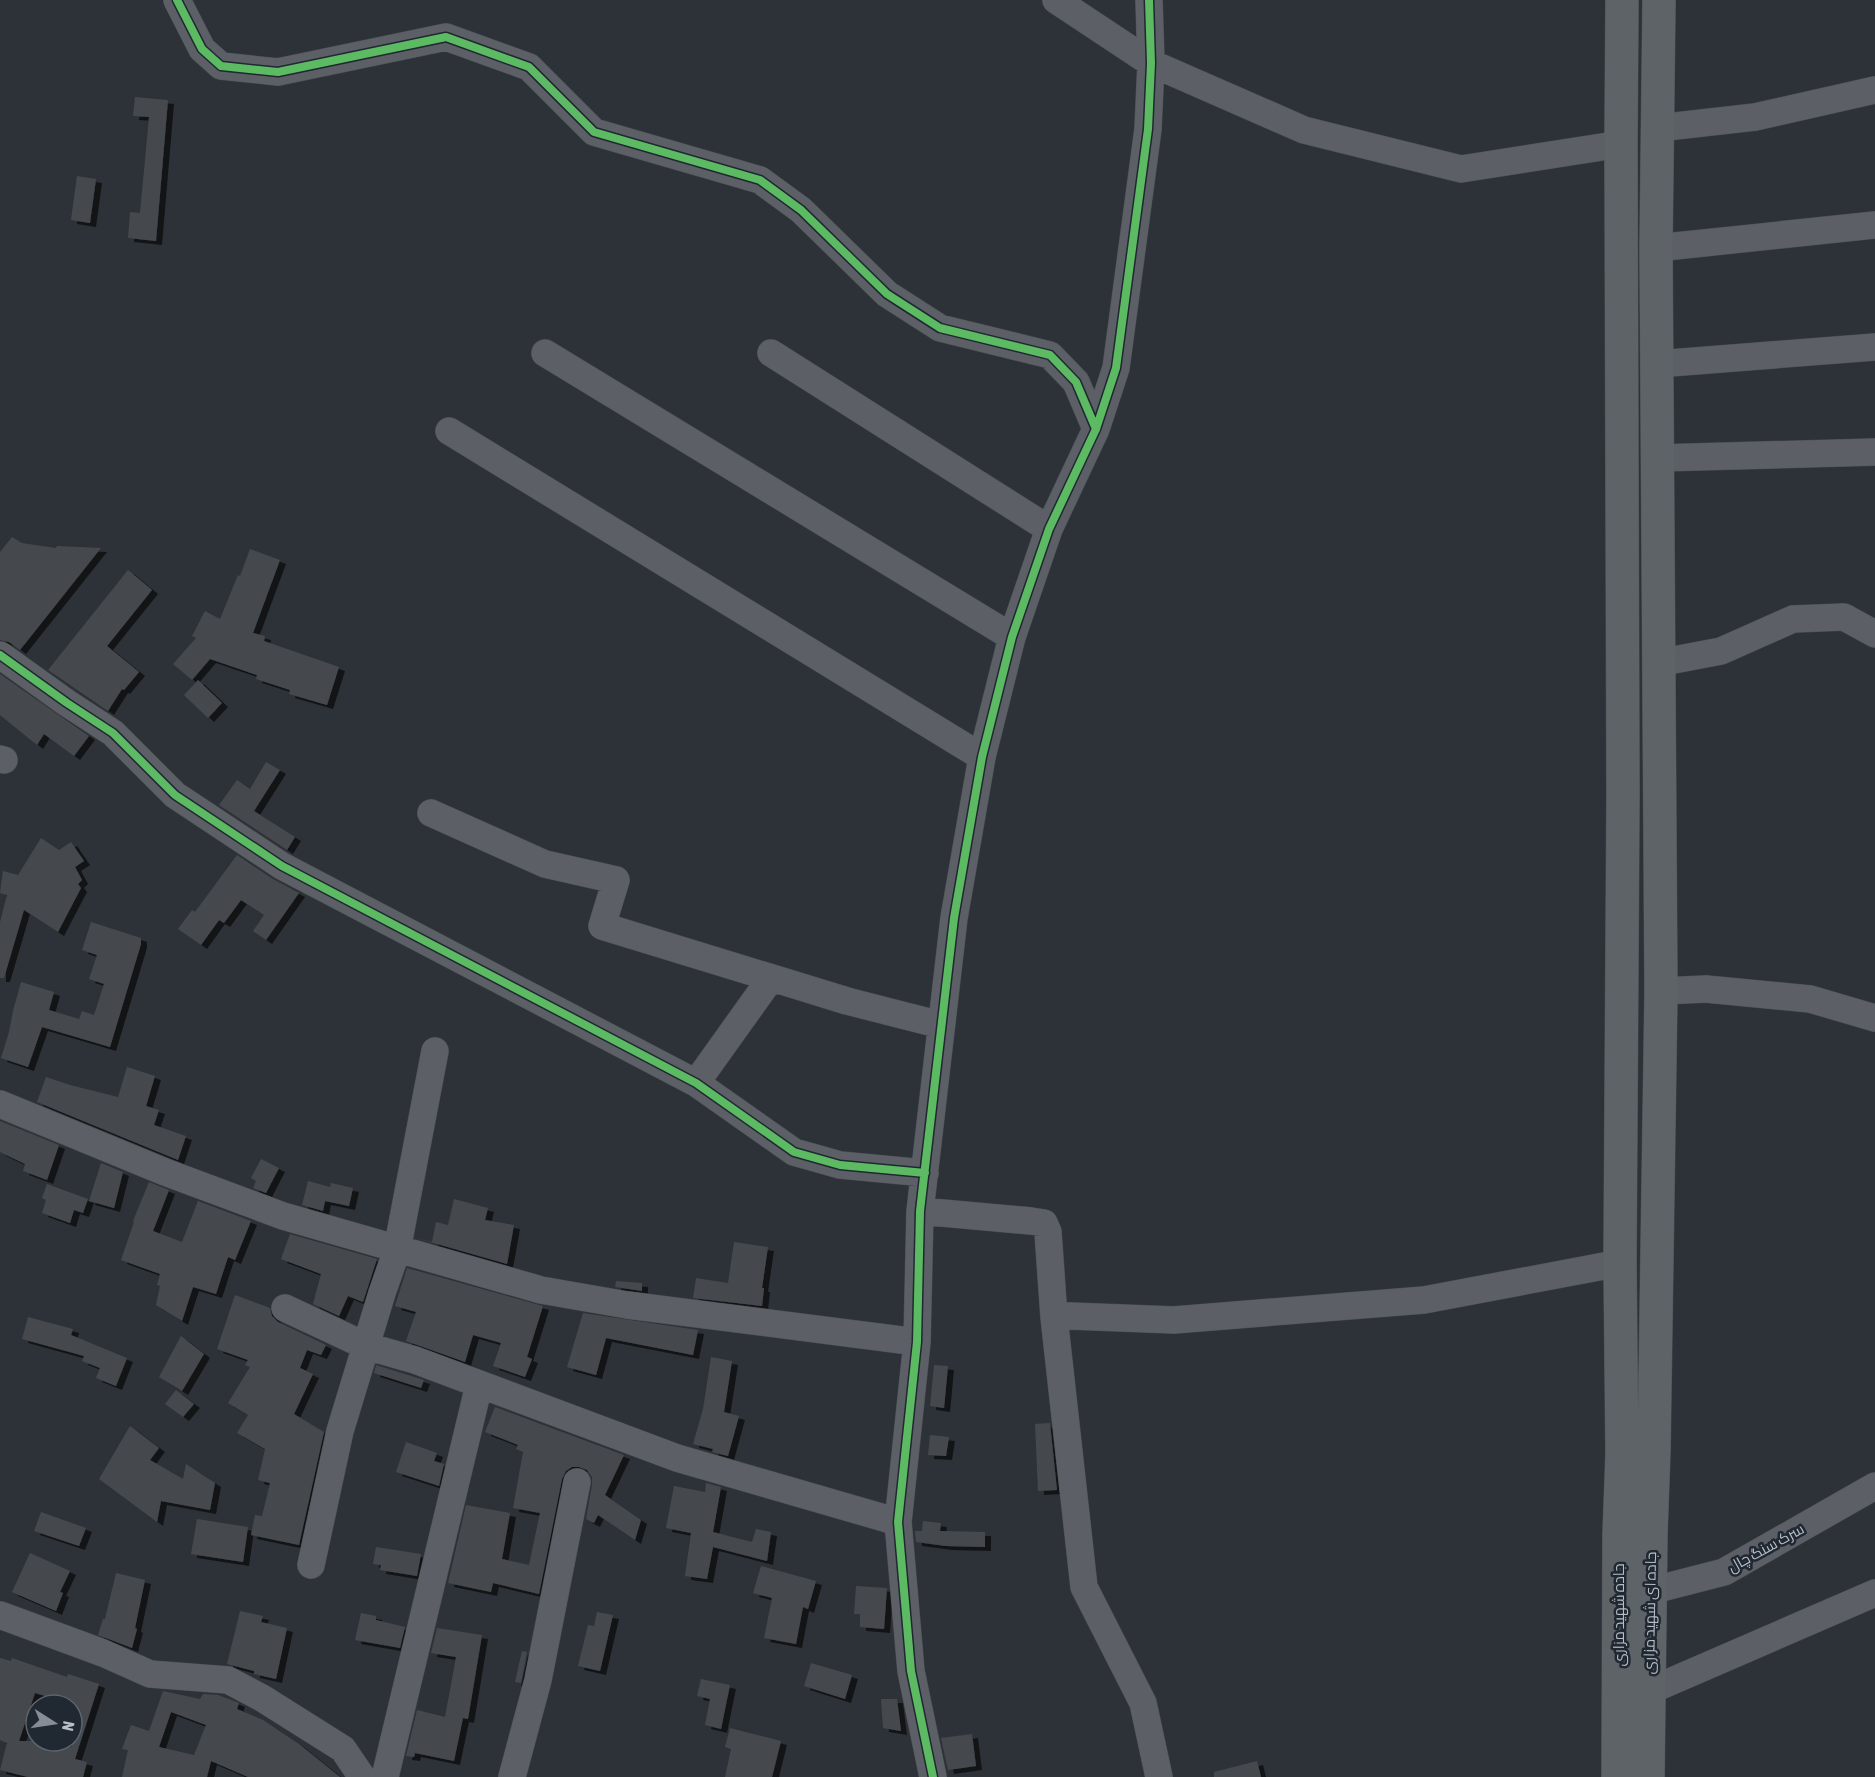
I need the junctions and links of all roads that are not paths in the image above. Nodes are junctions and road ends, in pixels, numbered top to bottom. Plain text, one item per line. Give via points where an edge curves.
1 (177, 0) edge
2 (1056, 0) edge
3 (1149, 0) edge
4 (1622, 0) edge
5 (1659, 0) edge
6 (1151, 63) junction
7 (1875, 90) edge
8 (1658, 128) junction
9 (1621, 144) junction
10 (1875, 225) edge
11 (1656, 248) junction
12 (1875, 347) edge
13 (771, 353) dead end
14 (545, 354) dead end
15 (1657, 364) junction
16 (1096, 429) junction
17 (449, 430) dead end
18 (1875, 452) edge
19 (1658, 458) junction
20 (1049, 529) junction
21 (1875, 634) edge
22 (1012, 637) junction
23 (0, 655) edge
24 (1658, 663) junction
25 (982, 757) junction
26 (431, 813) dead end
27 (771, 978) junction
28 (1661, 991) junction
29 (1875, 1018) edge
30 (941, 1025) junction
31 (435, 1051) dead end
32 (696, 1083) junction
33 (0, 1104) edge
34 (925, 1173) junction
35 (920, 1211) junction
36 (397, 1250) junction
37 (1620, 1263) junction
38 (285, 1308) dead end
39 (1054, 1317) junction
40 (917, 1342) junction
41 (366, 1346) junction
42 (479, 1385) junction
43 (1654, 1450) junction
44 (1622, 1453) junction
45 (577, 1482) dead end
46 (1875, 1486) edge
47 (898, 1522) junction
48 (1635, 1534) junction
49 (311, 1565) dead end
50 (1650, 1591) junction
51 (1875, 1593) edge
52 (0, 1615) edge
53 (1649, 1691) junction
54 (362, 1777) edge
55 (385, 1777) edge
56 (512, 1777) edge
57 (933, 1777) edge
58 (1159, 1777) edge
59 (1617, 1777) edge
60 (1648, 1777) edge

1 - 16 street via 202,49 221,66 278,72 446,37 529,68 594,132 760,180 801,210 887,294 940,328 1050,355 1076,382
2 - 6 street
3 - 6 street
4 - 9 main road, جاده شهید مزاری
5 - 8 main road, جاده ای شهید مزاری
6 - 9 street via 1304,130 1461,170
6 - 16 street via 1148,129 1116,368
7 - 8 street via 1755,117
8 - 11 main road, جاده ای شهید مزاری
9 - 37 main road, جاده شهید مزاری
10 - 11 street
11 - 15 main road, جاده ای شهید مزاری
12 - 15 street
13 - 20 street
14 - 22 street
15 - 19 main road, جاده ای شهید مزاری
16 - 20 street
17 - 25 street
18 - 19 street
19 - 24 main road, جاده ای شهید مزاری
20 - 22 street
21 - 24 street via 1844,617 1793,619 1721,651
22 - 25 street
23 - 32 street via 113,733 175,795 282,866
24 - 28 main road, جاده ای شهید مزاری
25 - 30 street via 954,918
26 - 27 street via 545,864 616,879 602,926
27 - 30 street
27 - 32 street
28 - 29 street via 1706,989 1810,999
28 - 43 main road, جاده ای شهید مزاری
30 - 34 street
31 - 36 street
32 - 34 street via 794,1152 840,1165
33 - 36 street via 272,1212
34 - 35 street
35 - 39 street via 1044,1223 1048,1232
35 - 40 street
36 - 40 street via 541,1290 605,1302
36 - 41 street
37 - 39 street via 1425,1300 1174,1320
37 - 44 main road, جاده شهید مزاری
38 - 41 street
39 - 58 street via 1084,1587 1143,1703
40 - 47 street
41 - 42 street
41 - 49 street via 340,1431
42 - 47 street via 677,1458
42 - 55 street
43 - 44 main road via 1639,1467 1629,1464
43 - 48 main road, جاده ای شهید مزاری
44 - 48 main road, جاده شهید مزاری
45 - 56 street via 538,1680
46 - 50 street, سرک سنگ چال via 1724,1572
47 - 57 street via 911,1671
48 - 50 main road, جاده ای شهید مزاری
48 - 59 main road, جاده شهید مزاری
50 - 53 main road, جاده ای شهید مزاری
51 - 53 street
52 - 54 street via 150,1674 228,1680 343,1749
53 - 60 main road, جاده ای شهید مزاری

